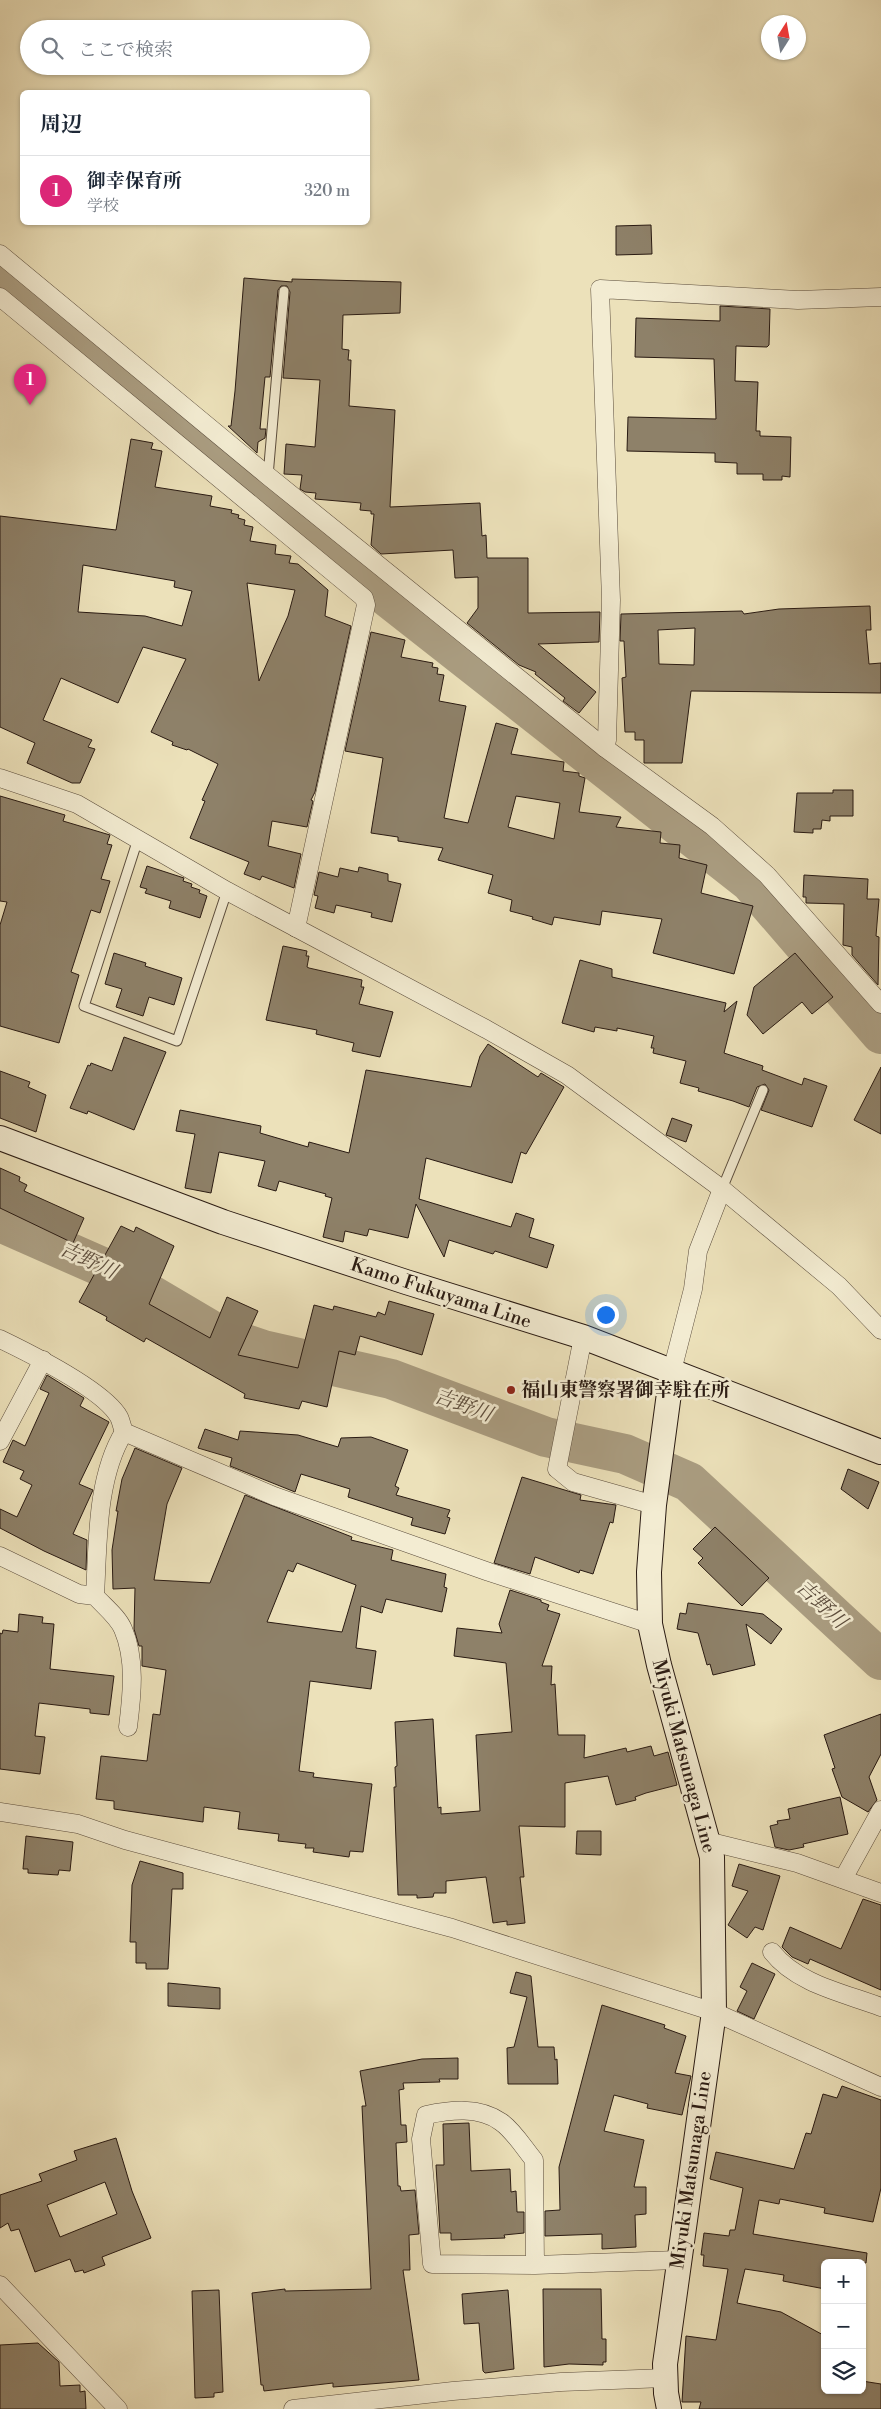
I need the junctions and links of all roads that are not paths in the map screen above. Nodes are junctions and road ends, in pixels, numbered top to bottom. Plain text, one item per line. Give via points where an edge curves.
1 (0, 254) edge
2 (284, 291) dead end
3 (0, 297) edge
4 (881, 297) edge
5 (268, 476) junction
6 (605, 748) junction
7 (0, 778) edge
8 (138, 839) junction
9 (227, 891) junction
10 (296, 928) junction
11 (881, 1004) edge
12 (763, 1090) dead end
13 (0, 1138) edge
14 (722, 1189) junction
15 (881, 1330) edge
16 (583, 1337) junction
17 (0, 1339) edge
18 (43, 1360) junction
19 (672, 1371) junction
20 (124, 1432) junction
21 (0, 1442) edge
22 (881, 1452) edge
23 (656, 1494) junction
24 (0, 1556) edge
25 (95, 1596) junction
26 (650, 1624) junction
27 (128, 1727) dead end
28 (881, 1810) edge
29 (0, 1812) edge
30 (707, 1841) junction
31 (843, 1879) junction
32 (881, 1893) edge
33 (772, 1952) dead end
34 (881, 2007) edge
35 (714, 2012) junction
36 (881, 2087) edge
37 (678, 2260) junction
38 (535, 2265) junction
39 (0, 2285) edge
40 (665, 2378) junction
41 (118, 2409) edge
42 (293, 2409) edge
43 (669, 2409) edge

1 - 5 street
2 - 5 lane
3 - 10 street via 364,598 366,605
4 - 6 street via 798,300 600,289 610,600
5 - 6 street
6 - 11 street via 712,826 767,875
7 - 8 street via 77,804
8 - 9 street
8 - 9 lane via 84,1006 177,1041
9 - 10 street
10 - 14 street via 567,1076
12 - 14 lane
13 - 16 main road, Kamo Fukuyama Line via 223,1222
14 - 15 street via 839,1286
14 - 19 street via 698,1251 693,1289
16 - 19 main road, Kamo Fukuyama Line
16 - 23 street via 557,1469 573,1482
17 - 18 street
18 - 20 street via 102,1398 119,1416
18 - 21 street
19 - 22 main road, Kamo Fukuyama Line
19 - 23 main road, Miyuki Matsunaga Line
20 - 25 street via 114,1448 100,1512
20 - 26 street via 274,1496 488,1572
23 - 26 main road, Miyuki Matsunaga Line via 649,1572
24 - 25 street via 79,1594
25 - 27 street via 123,1628 132,1688
26 - 30 main road, Miyuki Matsunaga Line
28 - 31 street
29 - 35 street via 78,1824 125,1840 452,1928
30 - 31 street via 796,1863
30 - 35 main road, Miyuki Matsunaga Line via 712,1857
31 - 32 street
33 - 34 street via 783,1966 802,1978
35 - 36 street
35 - 37 main road, Miyuki Matsunaga Line
37 - 38 street
37 - 40 main road, Miyuki Matsunaga Line
38 - 38 street via 534,2160 501,2122 480,2112 450,2110 426,2116 421,2139 432,2264
39 - 41 street
40 - 42 street via 551,2382
40 - 43 main road, Miyuki Matsunaga Line

